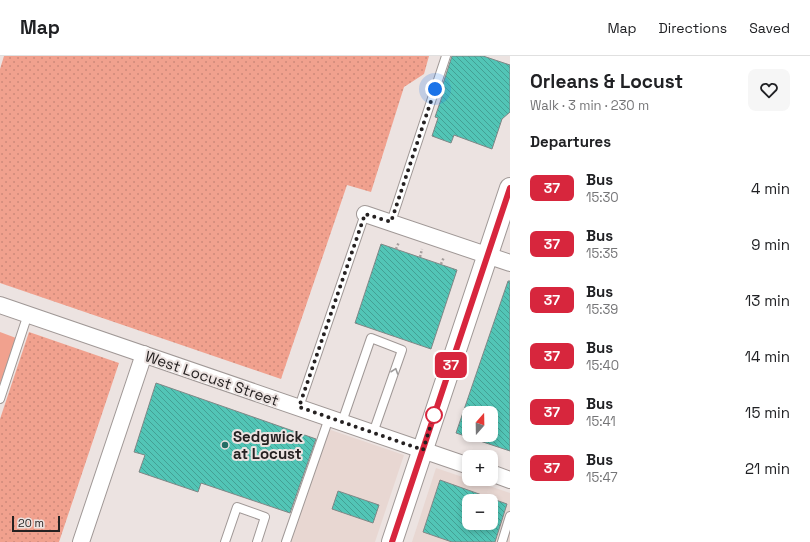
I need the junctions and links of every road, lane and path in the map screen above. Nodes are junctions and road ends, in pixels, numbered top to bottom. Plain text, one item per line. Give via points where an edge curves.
1 (446, 56) edge
2 (510, 188) edge
3 (365, 214) joint
4 (391, 222) junction
5 (400, 240) dead end
6 (422, 248) dead end
7 (396, 249) dead end
8 (488, 255) junction
9 (444, 256) dead end
10 (420, 257) dead end
11 (510, 263) edge
12 (441, 264) dead end
13 (0, 305) edge
14 (28, 314) junction
15 (144, 354) junction
16 (0, 399) edge
17 (299, 407) junction
18 (336, 420) junction
19 (374, 433) junction
20 (423, 450) junction
21 (462, 464) edge
22 (498, 476) edge
23 (510, 480) edge
24 (510, 516) edge
25 (81, 542) edge
26 (224, 542) edge
27 (257, 542) edge
28 (286, 542) edge
29 (392, 542) edge
30 (502, 542) edge

1 - 4 lane
2 - 8 street
3 - 4 street
3 - 17 lane
4 - 8 street
5 - 7 path
6 - 10 path
8 - 11 street
8 - 20 street
9 - 12 path
13 - 14 street, West Locust Street
14 - 15 street, West Locust Street
14 - 16 lane
15 - 17 street, West Locust Street
15 - 25 street
17 - 18 street, West Locust Street
18 - 19 street, West Locust Street
19 -> 18 lane via 402,350 371,338
18 - 28 lane
19 - 20 street, West Locust Street
20 - 21 street, West Locust Street
20 - 29 street
22 - 23 street
24 - 30 lane
26 - 27 lane via 236,507 265,517

